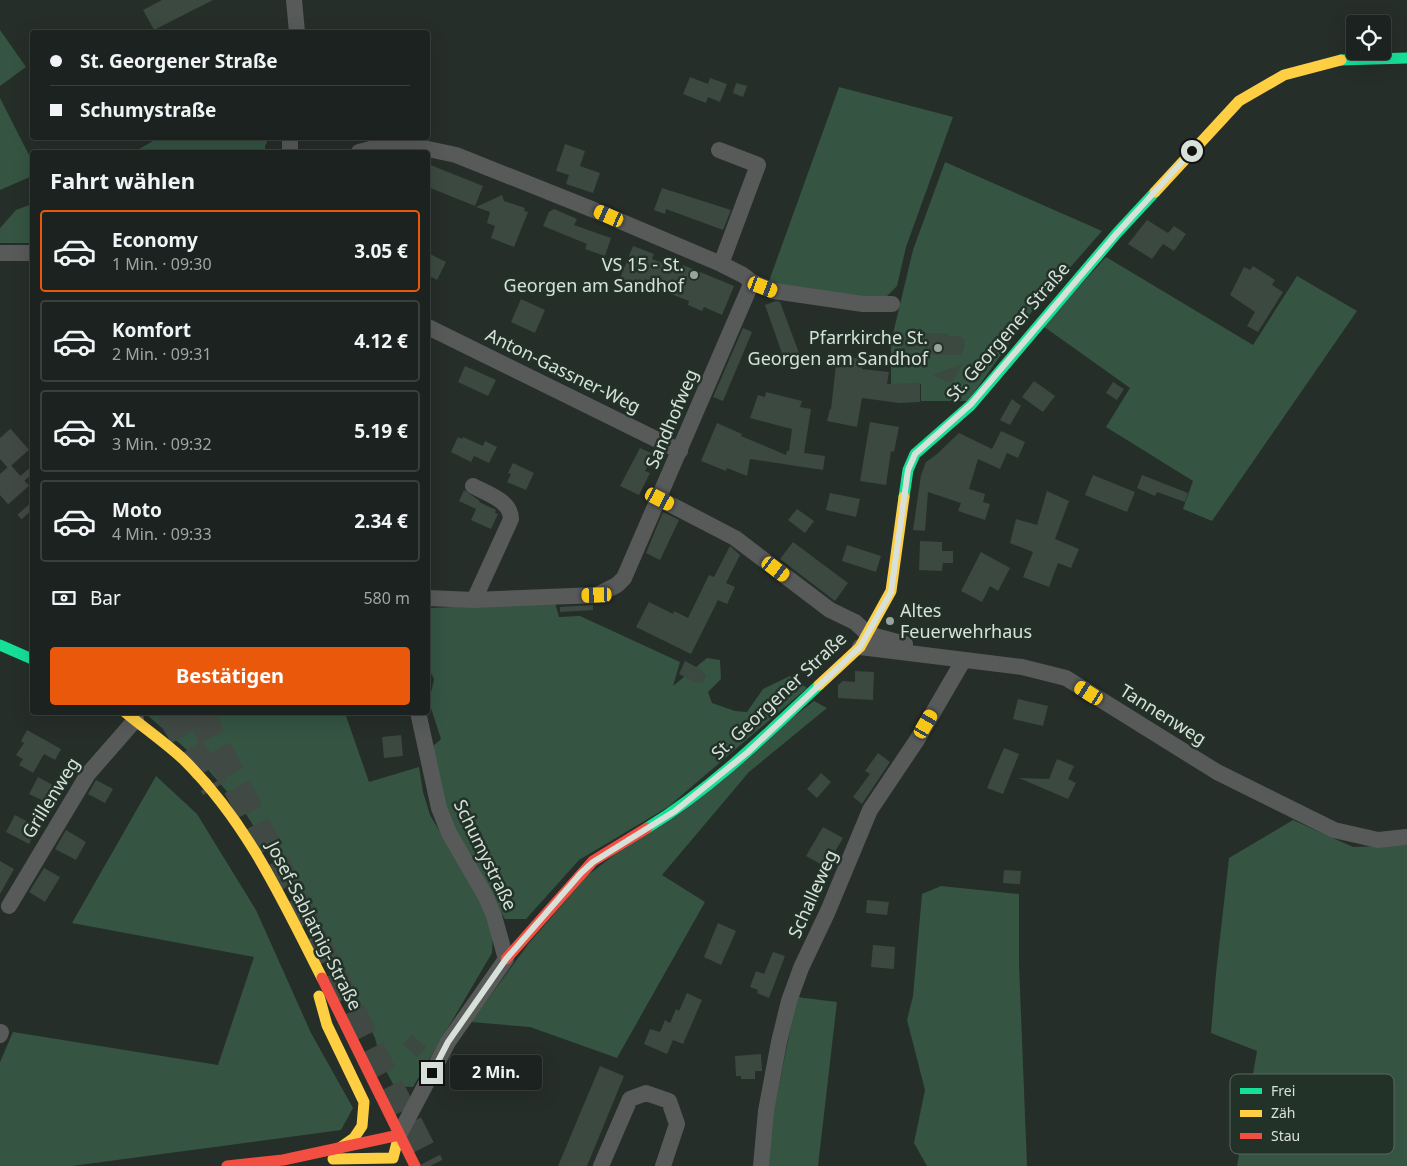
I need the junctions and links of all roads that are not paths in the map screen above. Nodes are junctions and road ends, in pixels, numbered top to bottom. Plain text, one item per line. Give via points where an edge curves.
1 (294, 0) edge
2 (297, 30) edge
3 (1407, 58) edge
4 (367, 150) edge
5 (718, 150) dead end
6 (0, 253) edge
7 (30, 253) edge
8 (721, 264) junction
9 (752, 282) junction
10 (892, 304) dead end
11 (430, 328) edge
12 (680, 451) junction
13 (474, 486) dead end
14 (660, 499) junction
15 (430, 598) edge
16 (474, 600) junction
17 (864, 640) junction
18 (0, 645) edge
19 (30, 658) edge
20 (963, 661) junction
21 (419, 715) edge
22 (130, 716) edge
23 (1407, 837) edge
24 (10, 906) dead end
25 (506, 959) junction
26 (314, 962) junction
27 (399, 1136) junction
28 (341, 1148) junction
29 (282, 1160) junction
30 (227, 1166) edge
31 (415, 1166) edge
32 (601, 1166) edge
33 (663, 1166) edge
34 (761, 1166) edge

1 - 2 street
3 - 17 street, St. Georgener Straße via 1342,60 1284,75 1239,101 1156,188 971,404 915,454 908,470 891,592
4 - 8 street via 405,144 456,155
5 - 8 street via 758,165
6 - 7 street
8 - 9 street
9 - 10 street via 774,291 863,304
9 - 12 street, Sandhofweg
11 - 12 street, Anton-Gassner-Weg
12 - 14 street, Sandhofweg
13 - 16 street via 508,505 511,519
14 - 16 street, Sandhofweg via 624,578 617,585 597,595
14 - 17 street, Tannenweg via 735,538 830,610 854,622
15 - 16 street, Sandhofweg
17 - 20 street, Tannenweg
17 - 25 street, St. Georgener Straße via 748,752 675,811 593,862
18 - 19 street
20 - 23 street, Tannenweg via 1022,667 1066,678 1216,772 1334,830 1378,840
20 - 34 street, Schalleweg via 917,740 870,810 801,968 779,1042 766,1111
21 - 25 street, Schumystraße via 438,808 486,897
22 - 24 street, Grillenweg via 88,774
22 - 26 street, Josef-Sablatnig-Straße via 184,760 220,801 254,847
25 - 27 street via 448,1042
26 - 27 street, Josef-Sablatnig-Straße
26 - 28 street via 327,1025 364,1102 362,1126
27 - 28 street
27 - 29 street via 393,1158
27 - 31 street, Josef-Sablatnig-Straße
28 - 29 street
29 - 30 street
32 - 33 street via 630,1099 646,1093 669,1101 677,1124

